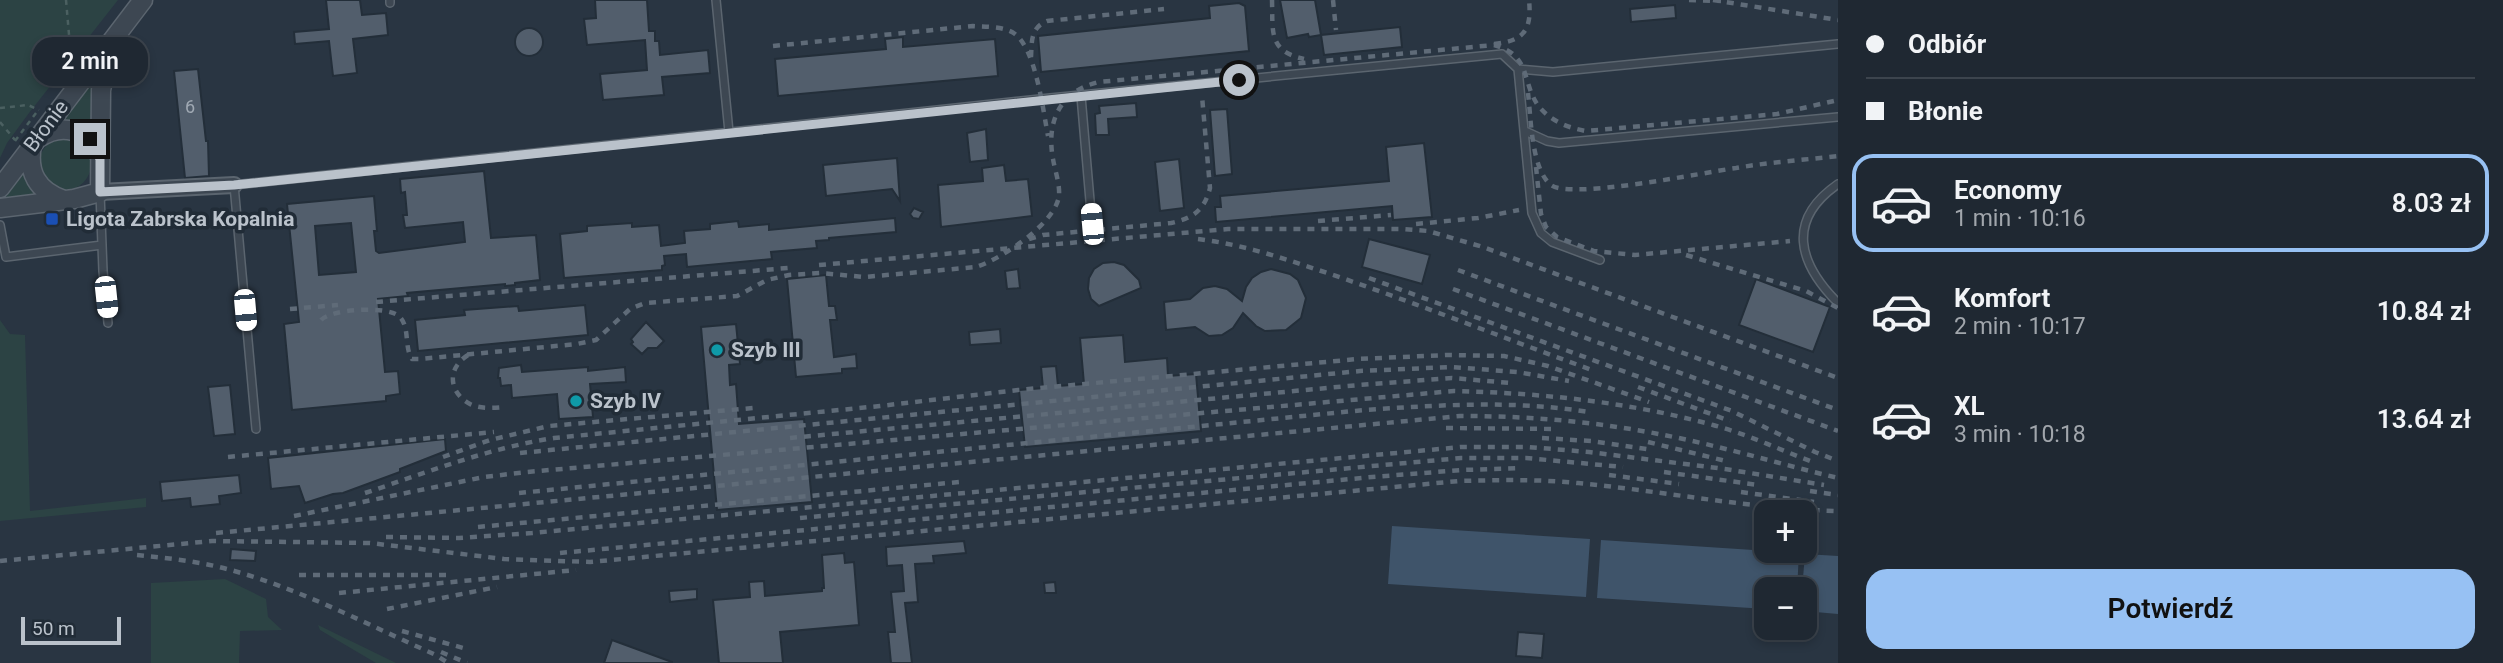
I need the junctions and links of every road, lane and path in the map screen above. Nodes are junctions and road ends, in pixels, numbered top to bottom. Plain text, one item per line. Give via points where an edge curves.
1 (66, 0) edge
2 (143, 0) edge
3 (716, 0) edge
4 (119, 33) junction
5 (1838, 44) edge
6 (72, 69) dead end
7 (1518, 69) junction
8 (1081, 96) junction
9 (0, 108) edge
10 (39, 110) dead end
11 (1838, 117) edge
12 (0, 122) edge
13 (1524, 131) junction
14 (729, 132) junction
15 (28, 141) junction
16 (100, 159) junction
17 (1838, 184) edge
18 (234, 185) junction
19 (0, 188) edge
20 (100, 192) junction
21 (64, 200) junction
22 (0, 208) edge
23 (1092, 224) dead end
24 (0, 225) edge
25 (102, 245) junction
26 (1600, 260) dead end
27 (1838, 303) edge
28 (108, 323) dead end
29 (256, 429) dead end

1 - 6 path
2 - 4 street, Błonie
3 - 14 lane
4 - 15 street, Błonie
4 - 16 street, Błonie via 101,90
5 - 7 lane via 1553,72
7 - 8 lane via 1502,54
7 - 13 lane
8 - 14 lane
8 - 23 lane
9 - 10 path via 28,105
11 - 13 lane via 1559,143
12 - 15 path
13 - 26 lane via 1532,213 1541,233 1552,242
14 - 18 lane
15 - 16 street via 54,130 72,130 90,139
15 - 19 street, Błonie
15 - 21 street via 36,181 51,196
16 - 20 street, Błonie
17 - 27 lane via 1807,215 1802,244 1811,270
18 - 20 street
18 - 29 lane
20 - 21 street
20 - 25 lane
21 - 22 street
24 - 25 lane via 6,257
25 - 28 lane

